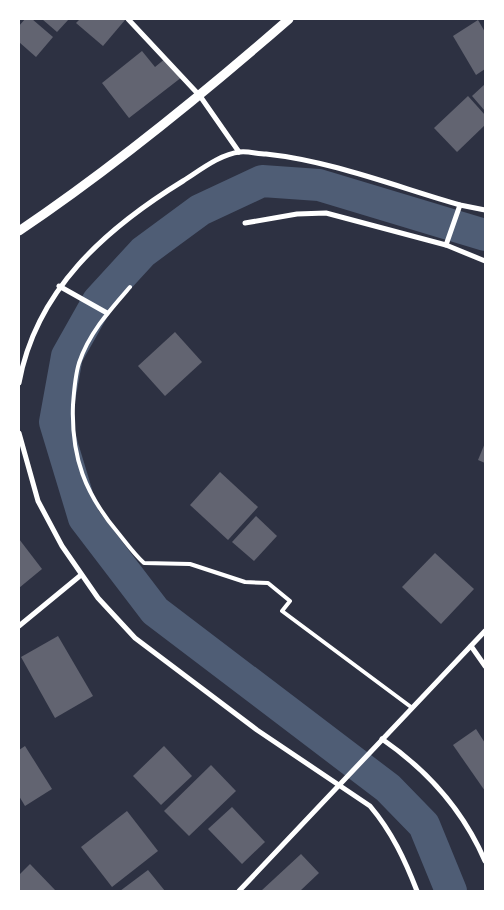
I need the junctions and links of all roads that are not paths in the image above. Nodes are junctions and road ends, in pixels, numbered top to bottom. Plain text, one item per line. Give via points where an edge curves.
1 (128, 19) edge
2 (289, 19) edge
3 (200, 96) junction
4 (239, 152) junction
5 (460, 205) junction
6 (485, 210) edge
7 (244, 223) dead end
8 (19, 231) edge
9 (446, 244) junction
10 (485, 261) edge
11 (59, 286) junction
12 (130, 287) dead end
13 (107, 313) junction
14 (19, 383) edge
15 (19, 433) edge
16 (80, 574) junction
17 (19, 626) edge
18 (485, 631) edge
19 (471, 646) junction
20 (485, 666) edge
21 (412, 706) junction
22 (382, 738) junction
23 (340, 786) junction
24 (485, 861) edge
25 (238, 891) edge
26 (417, 891) edge

1 - 3 street
2 - 3 street
3 - 4 street
3 - 8 street
4 - 5 street via 292,157
4 - 11 street via 214,162 175,186 107,235
5 - 6 street
5 - 9 street
7 - 9 street via 297,214 326,213
9 - 10 street
11 - 13 street
11 - 14 street via 30,342
12 - 13 lane
13 - 21 lane via 89,339 78,364 72,419 79,466 101,514 144,563 190,564 245,582 268,583 290,600 282,611
15 - 16 street via 38,501
16 - 17 street
16 - 23 street via 135,638 235,714
18 - 19 street
19 - 20 street
19 - 21 street
21 - 22 street
22 - 23 street
22 - 24 street via 412,759 442,792 464,822
23 - 25 street
23 - 26 street via 370,806 384,822 401,850

